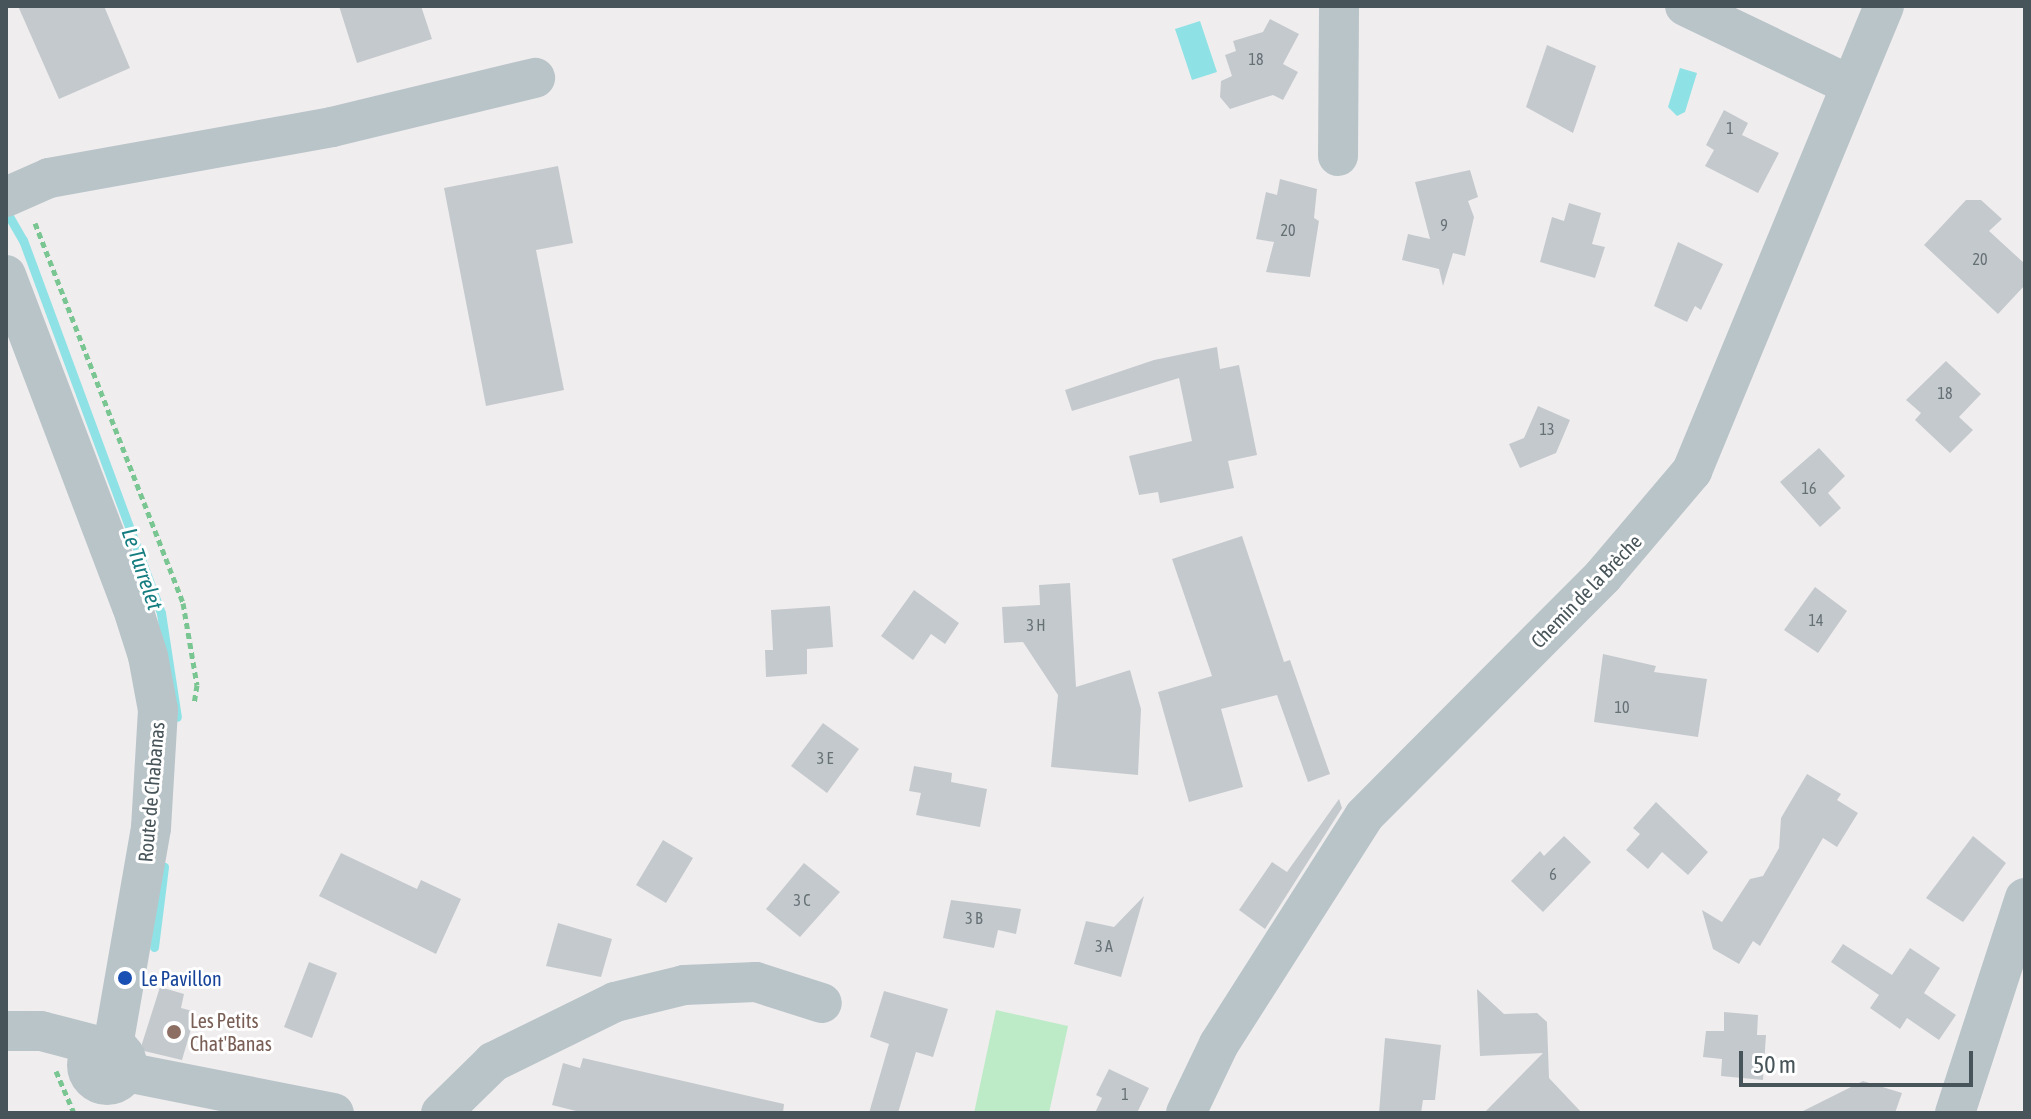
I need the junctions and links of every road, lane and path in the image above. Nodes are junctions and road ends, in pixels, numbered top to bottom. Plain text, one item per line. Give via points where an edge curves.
1 (1339, 6) edge
2 (1685, 6) edge
3 (1884, 6) edge
4 (535, 78) dead end
5 (1848, 84) junction
6 (1338, 156) dead end
7 (9, 195) edge
8 (6, 275) edge
9 (2025, 898) edge
10 (822, 1003) dead end
11 (12, 1031) edge
12 (104, 1071) edge
13 (334, 1113) edge
14 (441, 1113) edge
15 (1186, 1113) edge
16 (1955, 1113) edge

1 - 6 street
2 - 5 street
3 - 5 street, Chemin de la Brèche
4 - 7 street via 332,127 49,178
5 - 15 street, Chemin de la Brèche via 1692,471 1603,576 1364,816 1219,1044
8 - 12 street, Route de Chabanas via 132,606 158,710 151,828
9 - 16 street
10 - 14 street via 756,982 684,985 615,1002 493,1062
11 - 12 street via 57,1034
12 - 13 street

